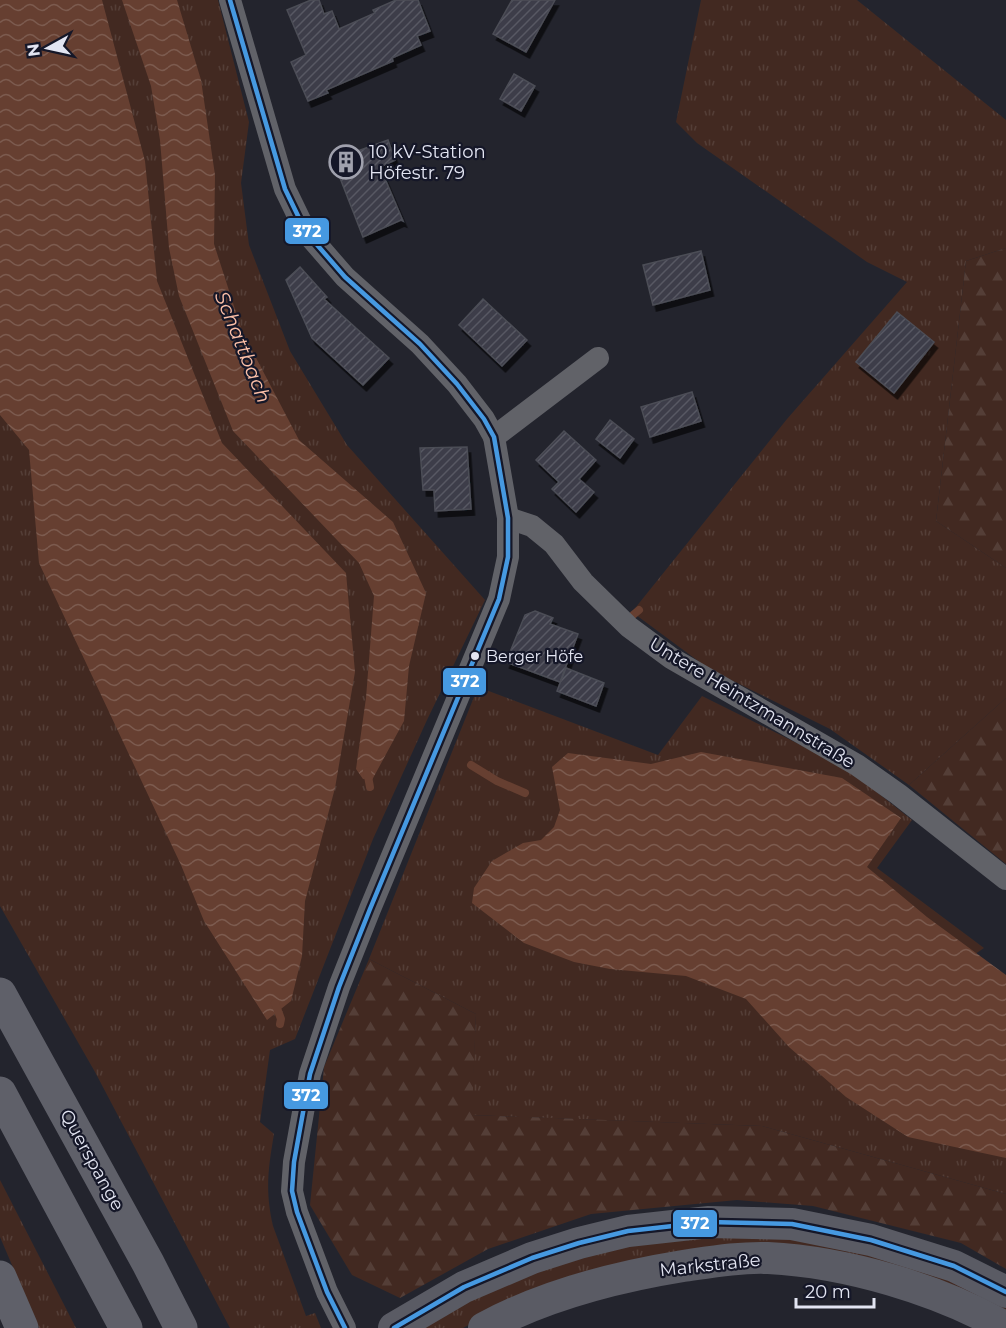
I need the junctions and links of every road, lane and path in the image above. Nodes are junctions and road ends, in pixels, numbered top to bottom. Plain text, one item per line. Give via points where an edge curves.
1 (230, 0) edge
2 (598, 358) dead end
3 (494, 437) junction
4 (508, 518) junction
5 (1006, 879) edge
6 (0, 994) edge
7 (0, 1093) edge
8 (0, 1277) edge
9 (1006, 1292) edge
10 (22, 1328) edge
11 (126, 1328) edge
12 (181, 1328) edge
13 (345, 1328) edge
14 (394, 1328) edge
15 (484, 1328) edge
16 (1006, 1328) edge

1 - 3 street via 285,189 300,220 345,277 420,344 457,384
2 - 3 street
3 - 4 street
4 - 5 street, Untere Heintzmannstraße via 532,526 554,544 583,582 628,627 671,658 857,765
4 - 13 street via 508,557 499,599 370,909 310,1074 292,1191 327,1292
6 - 12 highway, Querspange
7 - 11 highway
8 - 10 highway
9 - 14 main road, Markstraße via 954,1266 871,1240 792,1224 709,1222 628,1231 532,1258 464,1287
15 - 16 main road, Markstraße via 547,1300 631,1274 716,1261 768,1258 855,1269 925,1291

